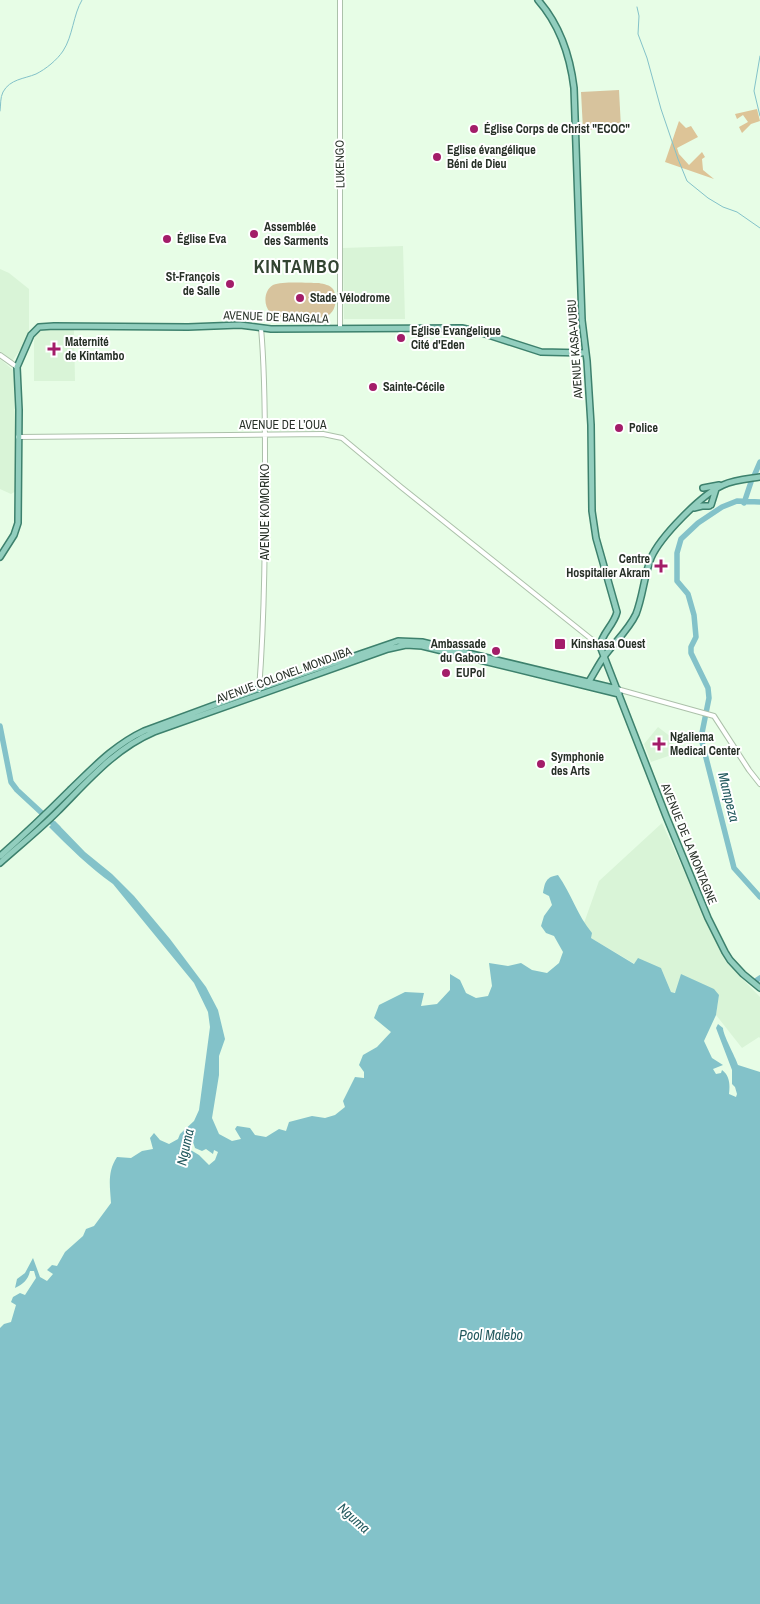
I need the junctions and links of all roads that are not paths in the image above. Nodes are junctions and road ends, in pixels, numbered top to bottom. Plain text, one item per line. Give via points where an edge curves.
1 (340, 0) edge
2 (538, 0) edge
3 (261, 328) junction
4 (340, 328) junction
5 (586, 353) junction
6 (0, 355) edge
7 (17, 367) junction
8 (265, 435) junction
9 (18, 437) junction
10 (760, 477) edge
11 (725, 484) junction
12 (703, 488) dead end
13 (717, 488) junction
14 (691, 509) junction
15 (0, 557) edge
16 (600, 646) junction
17 (604, 656) junction
18 (588, 684) junction
19 (259, 692) junction
20 (618, 692) junction
21 (760, 784) edge
22 (38, 826) junction
23 (0, 856) edge
24 (0, 863) edge
25 (756, 984) edge

1 - 4 street, LUKENGO
2 - 5 main road, AVENUE KASA-VUBU via 562,37 573,82
3 - 4 main road, AVENUE DE BANGALA
3 - 7 main road, AVENUE DE BANGALA via 240,325 43,326 31,335
3 - 8 street, AVENUE KOMORIKO
4 - 5 main road, AVENUE DE BANGALA via 462,328 540,352
5 - 16 main road, AVENUE KASA-VUBU via 593,518 616,612
6 - 7 street
7 - 9 main road
8 - 9 street, AVENUE DE L’OUA
8 - 16 street, AVENUE DE L’OUA via 341,436
8 - 19 street, AVENUE KOMORIKO via 265,580
9 - 15 main road via 18,523
10 - 11 main road
11 - 12 main road
11 - 13 main road
13 - 14 main road
13 - 14 main road via 710,506
14 - 17 main road via 655,551 636,614
16 - 17 main road
17 - 18 main road
17 - 20 main road
18 - 19 main road, AVENUE COLONEL MONDJIBA via 406,645
18 - 20 main road, AVENUE COLONEL MONDJIBA
19 - 22 main road, AVENUE COLONEL MONDJIBA via 154,732 129,745
19 - 22 main road, AVENUE COLONEL MONDJIBA via 151,728 126,740 96,764
20 - 21 street via 632,693 717,718
20 - 25 main road, AVENUE DE LA MONTAGNE via 708,918 725,952 736,967
22 - 23 main road, AVENUE COLONEL MONDJIBA
22 - 24 main road, AVENUE COLONEL MONDJIBA

